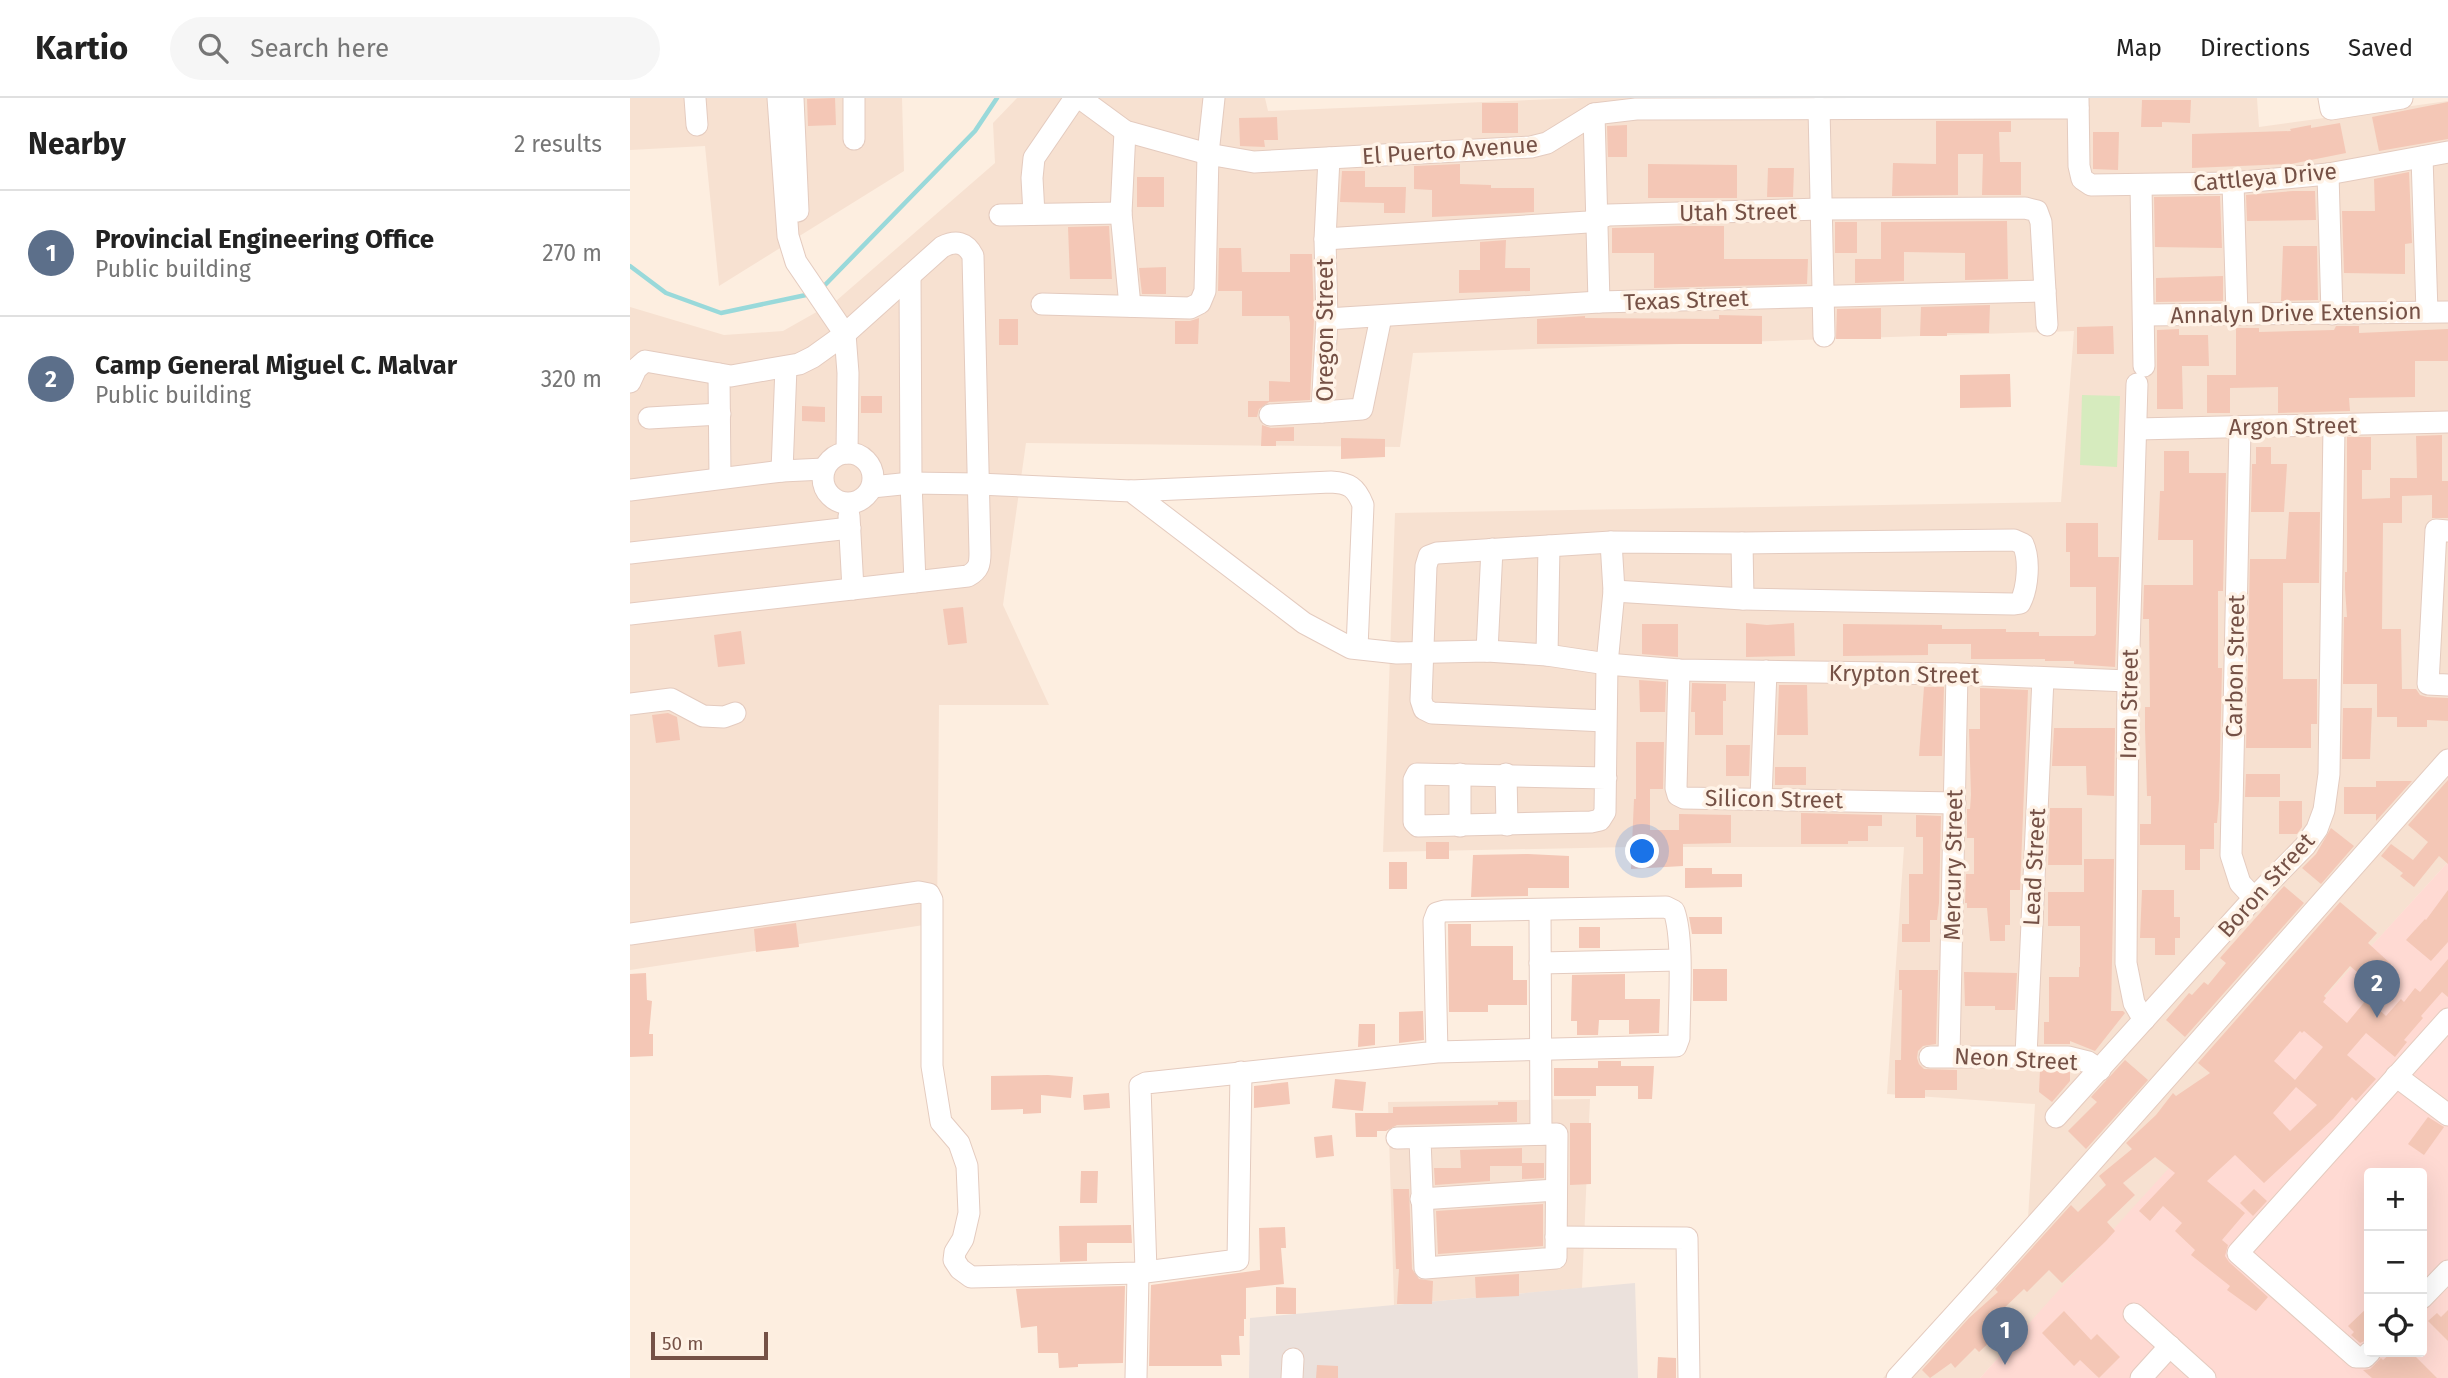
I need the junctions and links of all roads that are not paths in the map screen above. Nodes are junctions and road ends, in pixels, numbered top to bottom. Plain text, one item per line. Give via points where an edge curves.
1 (695, 98) edge
2 (778, 98) edge
3 (793, 98) edge
4 (854, 98) edge
5 (1075, 98) edge
6 (1080, 98) edge
7 (1214, 98) edge
8 (2329, 98) edge
9 (2402, 98) edge
10 (2078, 103) edge
11 (1636, 104) edge
12 (1594, 108) edge
13 (1819, 108) junction
14 (698, 125) dead end
15 (1125, 131) junction
16 (854, 139) dead end
17 (2448, 152) edge
18 (1208, 154) junction
19 (2422, 157) junction
20 (1329, 158) junction
21 (2328, 174) junction
22 (2233, 183) junction
23 (2141, 185) junction
24 (1821, 209) junction
25 (1121, 213) junction
26 (1034, 214) junction
27 (1000, 215) dead end
28 (1598, 218) junction
29 (1325, 239) junction
30 (796, 262) junction
31 (910, 275) junction
32 (2045, 291) junction
33 (1824, 296) junction
34 (1599, 302) junction
35 (1042, 304) dead end
36 (1129, 306) junction
37 (2438, 312) edge
38 (2237, 314) junction
39 (2332, 314) junction
40 (2144, 315) junction
41 (1381, 317) junction
42 (1326, 319) junction
43 (2047, 325) dead end
44 (845, 334) junction
45 (1824, 336) dead end
46 (786, 368) junction
47 (719, 374) junction
48 (630, 383) edge
49 (1322, 412) junction
50 (720, 414) junction
51 (1270, 415) dead end
52 (649, 418) dead end
53 (2448, 422) edge
54 (2334, 426) junction
55 (2240, 428) junction
56 (2137, 429) junction
57 (847, 453) junction
58 (824, 469) junction
59 (782, 471) junction
60 (720, 478) junction
61 (911, 483) junction
62 (978, 484) junction
63 (872, 487) junction
64 (630, 490) edge
65 (1131, 491) junction
66 (849, 503) junction
67 (850, 528) junction
68 (2448, 531) edge
69 (1611, 542) junction
70 (1742, 543) junction
71 (1549, 546) junction
72 (1492, 550) junction
73 (630, 554) edge
74 (915, 582) junction
75 (853, 589) junction
76 (1614, 591) junction
77 (1742, 598) junction
78 (630, 614) edge
79 (1357, 648) junction
80 (1487, 651) junction
81 (1422, 652) junction
82 (1547, 655) junction
83 (1607, 664) junction
84 (1679, 670) junction
85 (1766, 671) junction
86 (1957, 674) junction
87 (2043, 678) junction
88 (2128, 681) junction
89 (2448, 685) edge
90 (630, 704) edge
91 (735, 713) dead end
92 (1605, 721) junction
93 (2448, 760) edge
94 (1460, 774) junction
95 (1506, 774) junction
96 (1606, 778) junction
97 (1761, 798) junction
98 (1955, 803) junction
99 (1507, 825) junction
100 (1460, 826) junction
101 (2254, 898) junction
102 (1540, 910) junction
103 (630, 934) edge
104 (1679, 960) junction
105 (1540, 963) junction
106 (2448, 1019) edge
107 (2144, 1020) junction
108 (1541, 1048) junction
109 (1437, 1052) junction
110 (1939, 1056) joint
111 (2026, 1056) junction
112 (2100, 1070) junction
113 (1241, 1072) junction
114 (2396, 1076) junction
115 (2448, 1115) edge
116 (2056, 1117) dead end
117 (1541, 1134) junction
118 (1398, 1138) dead end
119 (1420, 1139) junction
120 (1556, 1190) junction
121 (1422, 1199) junction
122 (1556, 1237) junction
123 (2448, 1271) edge
124 (1142, 1272) junction
125 (2426, 1294) edge
126 (2134, 1314) dead end
127 (2170, 1346) junction
128 (2364, 1357) edge
129 (1136, 1378) edge
130 (1689, 1378) edge
131 (1897, 1378) edge
132 (2141, 1378) edge
133 (2205, 1378) edge

1 - 14 street
2 - 30 street via 784,212
3 - 30 street via 799,207
4 - 16 street
5 - 26 street via 1034,158
6 - 15 street, El Puerto Avenue
7 - 18 street
8 - 9 street via 2331,109
10 - 13 street, El Puerto Avenue
10 - 23 street, Cattleya Drive via 2082,179 2091,185
11 - 12 street, El Puerto Avenue
11 - 13 street, El Puerto Avenue
12 - 20 street, El Puerto Avenue via 1547,144
12 - 28 street
13 - 24 street
15 - 18 street, El Puerto Avenue
15 - 25 street
17 - 19 street, Cattleya Drive
18 - 20 street, El Puerto Avenue via 1254,162
18 - 36 street via 1205,291 1200,303 1189,308
19 - 21 street, Cattleya Drive
19 - 37 street
20 - 29 street, Oregon Street
21 - 22 street, Cattleya Drive
21 - 39 street
22 - 23 street, Cattleya Drive
22 - 38 street
23 - 40 street, Iron Street
24 - 28 street, Utah Street
24 - 32 street, Utah Street via 2037,211
24 - 33 street
25 - 26 street
25 - 36 street
26 - 27 street
28 - 29 street, Utah Street
28 - 34 street
29 - 42 street, Oregon Street
30 - 44 street
31 - 44 street
31 - 61 street
31 - 62 street via 951,243 968,247 973,256
32 - 33 street, Texas Street
32 - 43 street, Utah Street
33 - 34 street, Texas Street
33 - 45 street
34 - 41 street, Texas Street
35 - 36 street
37 - 39 street, Annalyn Drive Extension
38 - 39 street, Annalyn Drive Extension
38 - 40 street, Annalyn Drive Extension
40 - 56 street, Iron Street
41 - 42 street, Texas Street
41 - 49 street, Oregon Street via 1362,410
42 - 49 street, Oregon Street
44 - 46 street via 813,357
44 - 57 street
46 - 47 street
46 - 59 street
47 - 48 street via 645,361
47 - 50 street
49 - 51 street
50 - 52 street
50 - 60 street
53 - 54 street, Argon Street
54 - 55 street, Argon Street
54 - 101 street, Boron Street via 2328,793 2311,838
55 - 56 street, Argon Street
55 - 101 street, Carbon Street via 2231,855 2240,883
56 - 88 street, Iron Street
57 - 58 street
57 - 63 street via 865,460 871,468
58 - 59 street
58 - 66 street via 825,489 839,502
59 - 60 street
60 - 64 street
61 - 62 street
61 - 63 street
61 - 74 street
62 - 65 street
62 - 74 street via 979,567 968,576
63 - 66 street
65 - 79 street, Krypton Street via 1304,623
65 - 79 street via 1331,482 1352,486 1363,505
66 - 67 street
67 - 73 street
67 - 75 street
68 - 89 street via 2436,530 2428,684
69 - 70 street
69 - 71 street
69 - 76 street
70 - 77 street
70 - 77 street via 2014,540 2023,544 2027,553 2020,603
71 - 72 street
71 - 82 street
72 - 80 street
72 - 81 street via 1429,556
74 - 75 street
75 - 78 street
76 - 77 street
76 - 83 street
79 - 81 street, Krypton Street
80 - 81 street, Krypton Street
80 - 82 street, Krypton Street
81 - 92 street via 1421,700 1424,709 1432,713
82 - 83 street, Krypton Street
83 - 84 street, Krypton Street
83 - 92 street
84 - 85 street, Krypton Street
84 - 97 street, Silicon Street via 1678,795
85 - 86 street, Krypton Street
85 - 97 street
86 - 87 street, Krypton Street
86 - 98 street, Mercury Street
87 - 88 street, Krypton Street
87 - 111 street, Lead Street
88 - 107 street, Iron Street via 2126,963 2134,1003
90 - 91 street via 671,699 703,716
92 - 96 street
93 - 131 street
94 - 95 street
94 - 100 street
94 - 100 street via 1417,774 1414,780 1414,822 1418,826
95 - 96 street
95 - 99 street
96 - 99 street via 1605,812 1600,820
97 - 98 street, Silicon Street
98 - 110 street, Mercury Street
99 - 100 street
101 - 107 street, Boron Street
102 - 104 street via 1666,907 1677,918
102 - 105 street
102 - 109 street via 1437,913
103 - 124 street via 929,894 932,1066 942,1122 959,1143 967,1166 969,1213 954,1260 971,1277
104 - 105 street
104 - 108 street via 1676,1045
105 - 108 street
106 - 114 street
107 - 112 street, Boron Street
108 - 109 street
108 - 117 street
109 - 113 street
110 - 111 street, Neon Street
111 - 112 street, Neon Street via 2078,1058
112 - 116 street, Boron Street
113 - 124 street via 1238,1260
113 - 124 street via 1140,1086
114 - 115 street
114 - 128 street via 2238,1253 2356,1357
117 - 119 street
117 - 120 street via 1557,1134
118 - 119 street
119 - 121 street
120 - 121 street
120 - 122 street
121 - 122 street via 1424,1268 1556,1258
122 - 130 street via 1687,1238
123 - 125 street
124 - 129 street
126 - 127 street
127 - 132 street
127 - 133 street

